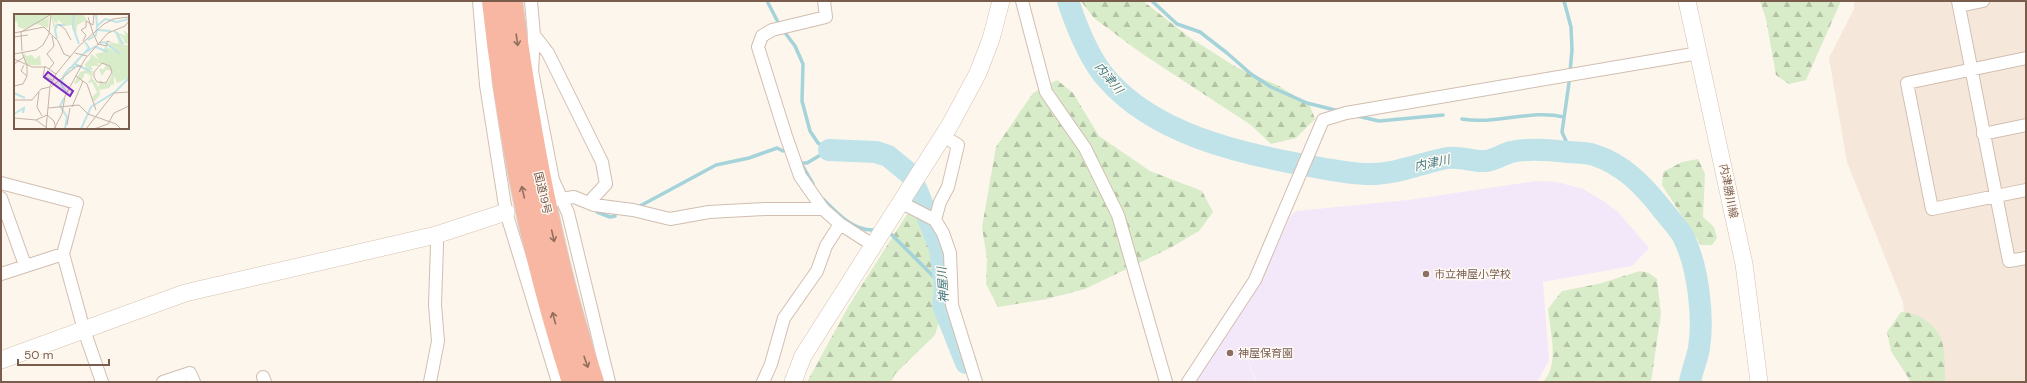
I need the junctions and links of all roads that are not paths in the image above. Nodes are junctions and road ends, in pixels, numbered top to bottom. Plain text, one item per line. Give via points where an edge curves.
1 (479, 1) edge
2 (493, 1) edge
3 (511, 1) edge
4 (531, 1) edge
5 (824, 1) edge
6 (1022, 1) edge
7 (1687, 1) edge
8 (1983, 1) edge
9 (1000, 2) edge
10 (1958, 3) edge
11 (534, 35) junction
12 (1698, 53) junction
13 (2026, 58) edge
14 (1971, 69) junction
15 (2026, 125) edge
16 (1983, 134) junction
17 (943, 136) junction
18 (1, 183) edge
19 (2026, 190) edge
20 (1996, 196) junction
21 (1, 198) edge
22 (556, 199) junction
23 (900, 202) junction
24 (594, 205) junction
25 (823, 210) junction
26 (511, 211) junction
27 (930, 217) junction
28 (840, 224) junction
29 (436, 235) junction
30 (873, 245) junction
31 (63, 254) junction
32 (2026, 258) edge
33 (25, 265) junction
34 (1, 274) edge
35 (84, 330) junction
36 (1, 360) edge
37 (602, 379) edge
38 (102, 382) edge
39 (163, 382) edge
40 (194, 382) edge
41 (430, 382) edge
42 (558, 382) edge
43 (574, 382) edge
44 (762, 382) edge
45 (793, 382) edge
46 (976, 382) edge
47 (1166, 382) edge
48 (1188, 382) edge
49 (1759, 382) edge

1 - 26 street via 486,85
43 -> 2 highway, 国道19号 via 539,262 517,167 501,77
3 -> 37 highway, 国道19号 via 538,174 561,272 584,356
4 - 11 street
5 - 25 street via 826,17 772,30 762,36 758,47 800,176
6 - 47 street via 1046,92 1085,148 1118,215
7 - 12 street, 内津勝川線
8 - 10 street
9 - 17 street via 991,39 978,73
10 - 14 street
11 - 22 street via 532,71
11 - 24 street via 548,53 602,162 606,184 593,198
12 - 48 street via 1346,113 1323,120 1255,280
12 - 49 street, 内津勝川線 via 1744,264
13 - 14 street
14 - 16 street
14 - 20 street via 1907,83 1932,209
15 - 16 street
16 - 20 street
17 - 23 street
17 - 27 street via 958,145 948,187
18 - 31 street via 77,203
19 - 20 street
20 - 32 street via 2009,261
21 - 33 street
22 - 24 street via 574,197
22 - 37 street via 568,213
23 - 27 street
23 - 30 street
24 - 25 street via 633,210 670,219 709,212 766,208
25 - 28 street
26 - 29 street
26 - 42 street
27 - 46 street via 943,233 950,253 952,306
28 - 30 street
28 - 44 street via 826,246 817,271 784,318 772,364
29 - 35 street via 185,293
29 - 41 street via 435,305 438,341
30 - 45 street via 803,356
31 - 33 street
31 - 35 street
33 - 34 street
35 - 36 street
35 - 38 street
39 - 40 street via 190,373

